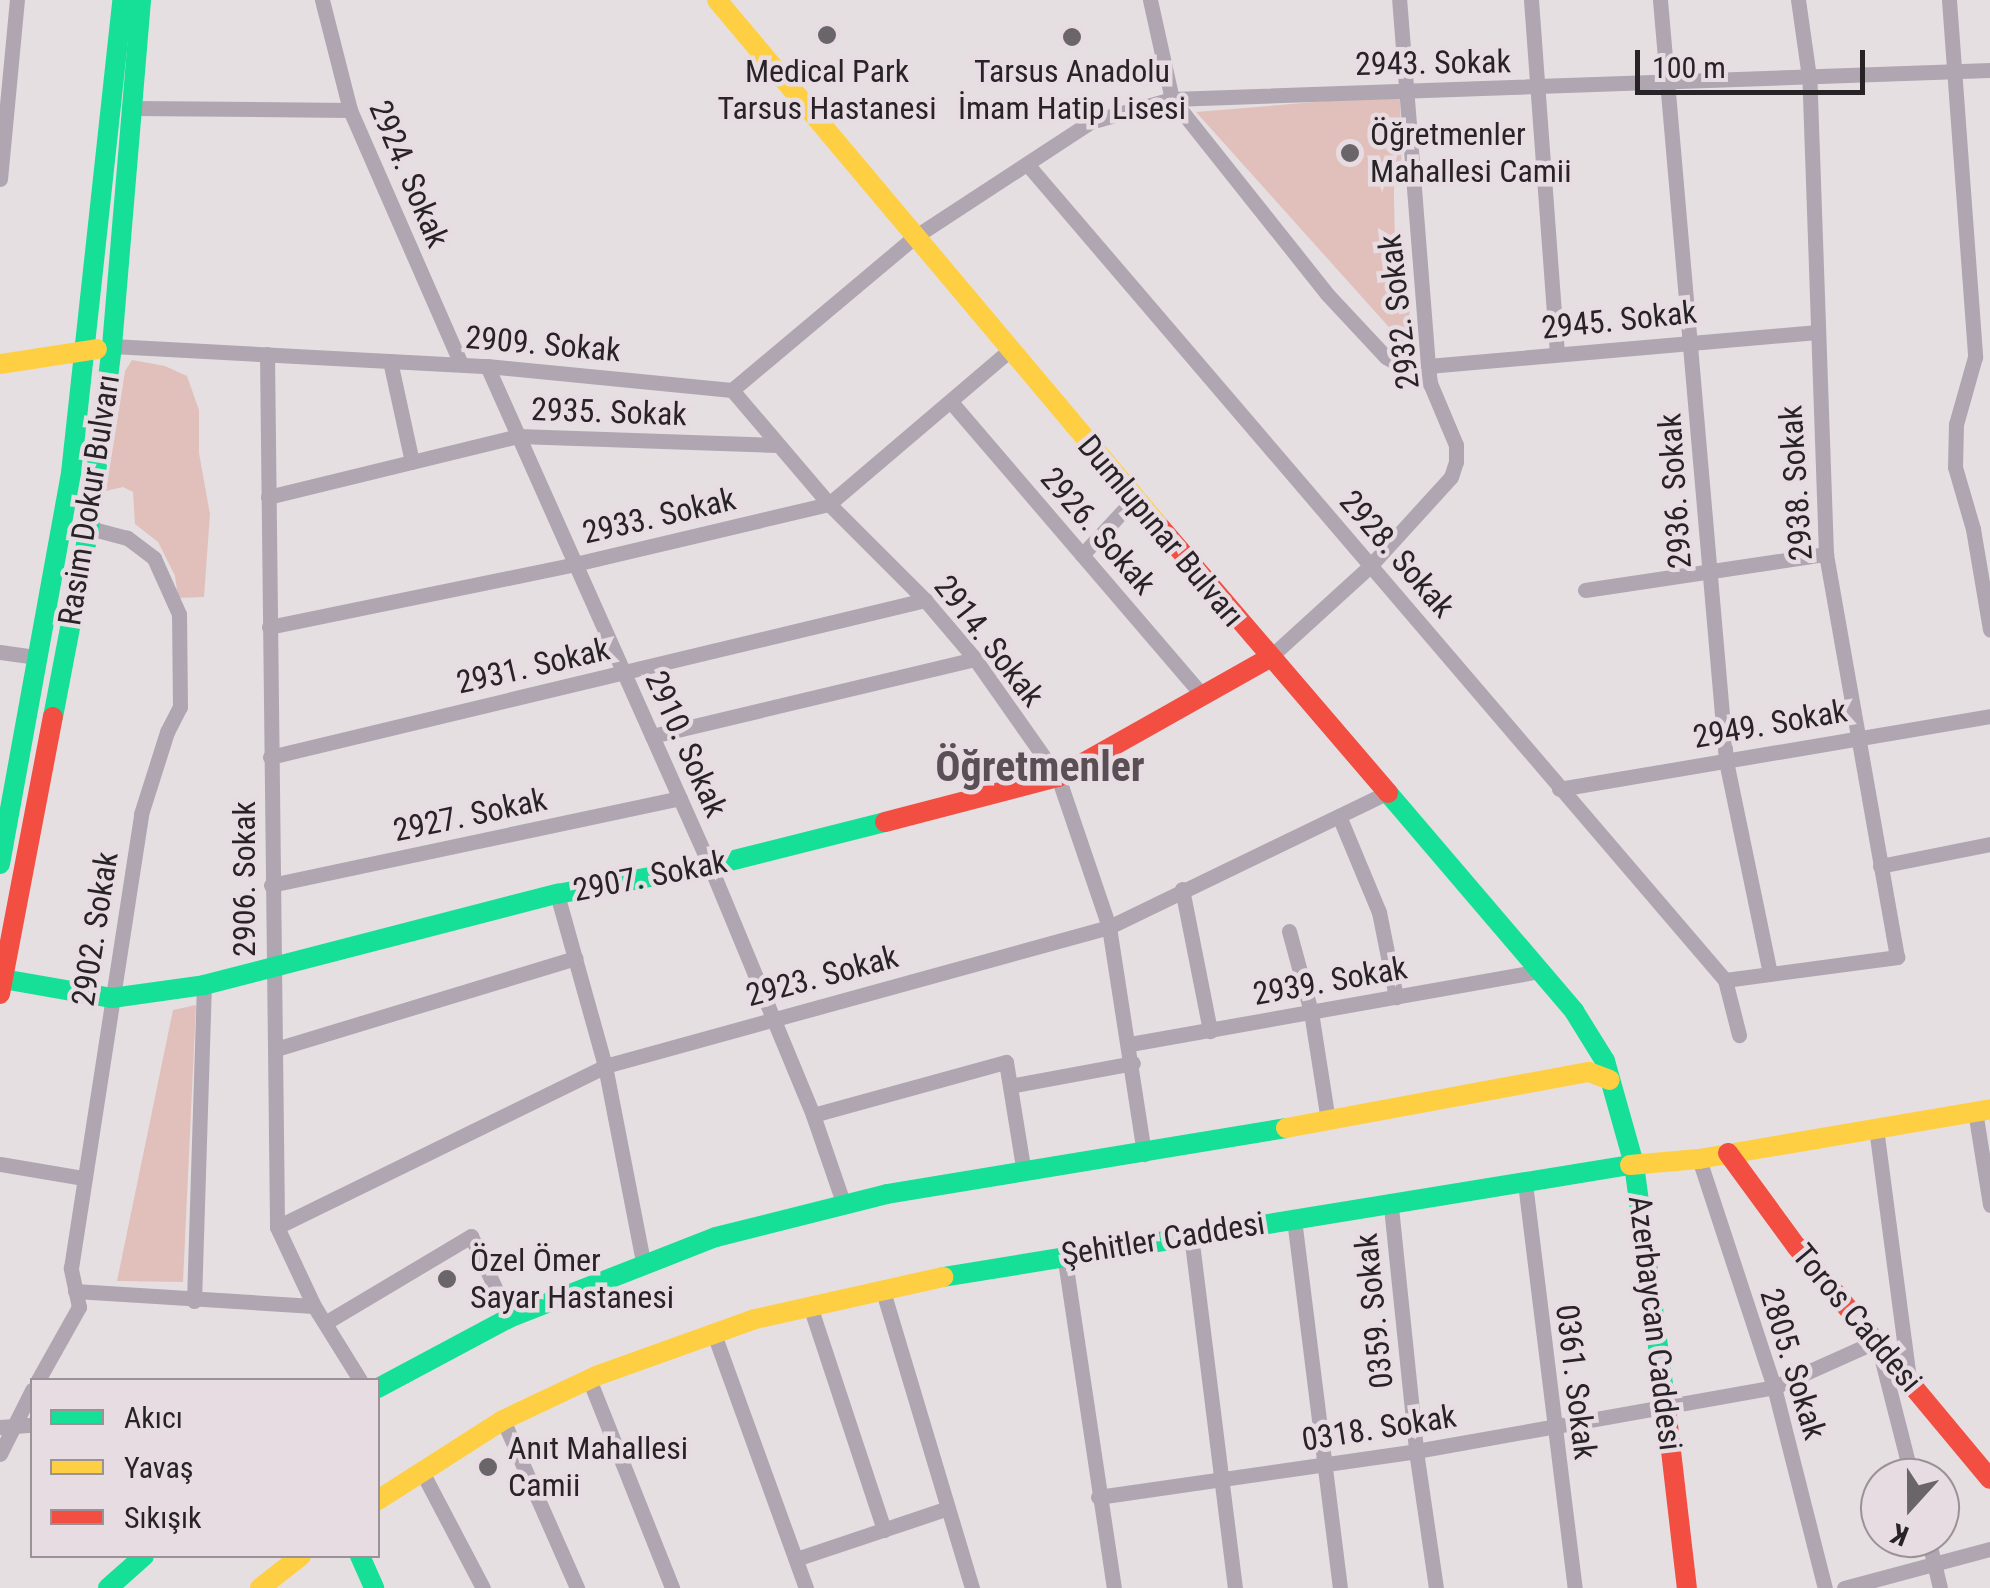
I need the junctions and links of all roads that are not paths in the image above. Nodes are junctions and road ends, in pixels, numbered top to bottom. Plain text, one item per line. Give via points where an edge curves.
1 (17, 0) edge
2 (122, 0) edge
3 (141, 0) edge
4 (322, 0) edge
5 (717, 0) edge
6 (1150, 0) edge
7 (1399, 0) edge
8 (1531, 0) edge
9 (1660, 0) edge
10 (1798, 0) edge
11 (1949, 0) edge
12 (1956, 70) junction
13 (1990, 70) edge
14 (1809, 77) junction
15 (1669, 83) junction
16 (1405, 88) junction
17 (1540, 89) junction
18 (1172, 99) junction
19 (132, 108) junction
20 (350, 110) junction
21 (1026, 164) junction
22 (0, 178) edge
23 (914, 238) junction
24 (1815, 332) junction
25 (1692, 340) junction
26 (112, 346) junction
27 (86, 351) junction
28 (1009, 351) junction
29 (267, 354) junction
30 (1557, 354) junction
31 (390, 361) junction
32 (0, 364) edge
33 (461, 364) junction
34 (487, 366) junction
35 (1428, 366) junction
36 (1430, 383) junction
37 (732, 390) junction
38 (951, 402) junction
39 (518, 436) junction
40 (776, 445) junction
41 (412, 462) junction
42 (268, 497) junction
43 (1134, 498) junction
44 (829, 504) junction
45 (1982, 527) edge
46 (90, 528) junction
47 (1826, 554) junction
48 (1082, 555) junction
49 (575, 564) junction
50 (1370, 566) junction
51 (1707, 569) junction
52 (1585, 590) dead end
53 (925, 600) junction
54 (269, 627) junction
55 (1990, 630) edge
56 (0, 652) edge
57 (37, 656) junction
58 (1269, 658) junction
59 (974, 659) junction
60 (624, 673) junction
61 (1203, 696) junction
62 (1990, 716) edge
63 (652, 736) junction
64 (1858, 737) junction
65 (270, 757) junction
66 (1726, 760) junction
67 (1058, 777) junction
68 (1559, 789) junction
69 (1386, 794) junction
70 (6, 795) edge
71 (680, 798) junction
72 (1339, 816) junction
73 (1990, 844) edge
74 (0, 864) edge
75 (710, 866) junction
76 (1880, 866) junction
77 (271, 886) junction
78 (1182, 889) junction
79 (556, 894) junction
80 (1110, 927) junction
81 (1289, 931) dead end
82 (576, 958) junction
83 (272, 967) junction
84 (1540, 971) junction
85 (1770, 974) junction
86 (1725, 980) junction
87 (204, 985) junction
88 (2, 987) edge
89 (1396, 997) junction
90 (112, 998) junction
91 (1312, 1012) junction
92 (770, 1018) junction
93 (1210, 1031) junction
94 (1738, 1035) dead end
95 (1130, 1044) junction
96 (276, 1050) junction
97 (1132, 1063) junction
98 (605, 1066) junction
99 (1608, 1070) junction
100 (1010, 1086) junction
101 (1983, 1110) edge
102 (812, 1115) junction
103 (1328, 1120) junction
104 (1876, 1128) junction
105 (1728, 1153) junction
106 (1144, 1154) junction
107 (1698, 1159) junction
108 (0, 1164) edge
109 (1634, 1164) junction
110 (1024, 1173) junction
111 (84, 1178) junction
112 (1524, 1183) junction
113 (844, 1205) junction
114 (1990, 1205) edge
115 (1390, 1207) junction
116 (1294, 1219) junction
117 (277, 1227) junction
118 (1190, 1235) junction
119 (1064, 1254) junction
120 (644, 1266) junction
121 (882, 1288) junction
122 (75, 1291) junction
123 (194, 1302) junction
124 (314, 1306) junction
125 (810, 1306) junction
126 (509, 1318) junction
127 (325, 1323) junction
128 (714, 1334) junction
129 (1876, 1341) junction
130 (39, 1378) edge
131 (359, 1378) edge
132 (590, 1379) junction
133 (1910, 1380) junction
134 (380, 1387) edge
135 (1774, 1387) junction
136 (30, 1393) edge
137 (1667, 1404) junction
138 (503, 1420) junction
139 (6, 1426) edge
140 (1553, 1426) junction
141 (1416, 1450) junction
142 (0, 1454) edge
143 (1907, 1458) edge
144 (1324, 1462) junction
145 (421, 1470) junction
146 (1987, 1471) edge
147 (1221, 1478) junction
148 (1098, 1497) junction
149 (380, 1499) edge
150 (948, 1508) junction
151 (884, 1530) junction
152 (1990, 1549) edge
153 (142, 1558) edge
154 (298, 1558) edge
155 (361, 1558) edge
156 (1933, 1558) edge
157 (796, 1559) junction
158 (1934, 1563) junction
159 (108, 1588) edge
160 (260, 1588) edge
161 (374, 1588) edge
162 (483, 1588) edge
163 (577, 1588) edge
164 (672, 1588) edge
165 (806, 1588) edge
166 (972, 1588) edge
167 (1114, 1588) edge
168 (1236, 1588) edge
169 (1340, 1588) edge
170 (1436, 1588) edge
171 (1575, 1588) edge
172 (1687, 1588) edge
173 (1826, 1588) edge
174 (1844, 1588) edge
175 (1940, 1588) edge

1 - 22 street
2 - 27 street
3 - 19 street, Rasim Dokur Bulvarı
4 - 20 street, 2924. Sokak
5 - 23 street, Dumlupınar Bulvarı
6 - 18 street
7 - 16 street, 2932. Sokak
8 - 17 street
9 - 15 street, 2936. Sokak
10 - 14 street, 2938. Sokak
11 - 12 street
12 - 13 street, 2943. Sokak
12 - 14 street, 2943. Sokak
12 - 45 street via 1975,357 1956,424 1955,467
14 - 15 street, 2943. Sokak
14 - 24 street, 2938. Sokak
15 - 17 street, 2943. Sokak
15 - 25 street, 2936. Sokak
16 - 17 street, 2943. Sokak
16 - 18 street, 2943. Sokak
16 - 35 street, 2932. Sokak
17 - 30 street
18 - 21 street, 2943. Sokak via 1090,122
18 - 36 street via 1327,294 1386,357
19 - 20 street
19 - 26 street, Rasim Dokur Bulvarı
20 - 33 street, 2924. Sokak
21 - 23 street, 2943. Sokak
21 - 50 street, 2928. Sokak
23 - 28 street, Dumlupınar Bulvarı
23 - 37 street
24 - 25 street, 2945. Sokak
24 - 47 street, 2938. Sokak
25 - 30 street, 2945. Sokak
25 - 51 street, 2936. Sokak
26 - 27 street
26 - 29 street, 2909. Sokak
26 - 46 street, Rasim Dokur Bulvarı
27 - 32 street
27 - 57 street
28 - 38 street, 2933. Sokak
28 - 43 street, Dumlupınar Bulvarı
29 - 31 street, 2909. Sokak
29 - 42 street, 2906. Sokak
30 - 35 street, 2945. Sokak
31 - 33 street, 2909. Sokak
31 - 41 street
33 - 34 street, 2909. Sokak
34 - 37 street, 2909. Sokak
34 - 39 street, 2910. Sokak
35 - 36 street, 2932. Sokak
36 - 50 street, 2932. Sokak via 1456,445 1451,477
37 - 40 street, 2914. Sokak
38 - 44 street, 2933. Sokak
38 - 48 street, 2926. Sokak
39 - 40 street, 2935. Sokak
39 - 41 street, 2935. Sokak
39 - 49 street, 2910. Sokak
40 - 44 street, 2914. Sokak
41 - 42 street, 2935. Sokak
42 - 54 street, 2906. Sokak
43 - 48 street
43 - 58 street, Dumlupınar Bulvarı
44 - 49 street, 2933. Sokak
44 - 53 street, 2914. Sokak
45 - 55 street
46 - 88 street, Rasim Dokur Bulvarı
46 - 90 street, 2902. Sokak via 142,546 179,614 180,707 141,814
47 - 51 street
47 - 64 street, 2938. Sokak
48 - 61 street, 2926. Sokak
49 - 54 street, 2933. Sokak
49 - 60 street, 2910. Sokak
50 - 58 street, 2932. Sokak
50 - 68 street, 2928. Sokak
51 - 52 street
51 - 66 street, 2936. Sokak
53 - 59 street, 2914. Sokak
53 - 60 street, 2931. Sokak
54 - 65 street, 2906. Sokak
56 - 57 street
57 - 70 street
58 - 61 street, 2907. Sokak
58 - 69 street, Dumlupınar Bulvarı
59 - 63 street
59 - 67 street, 2914. Sokak
60 - 63 street, 2910. Sokak
60 - 65 street, 2931. Sokak
61 - 67 street, 2907. Sokak
62 - 64 street, 2949. Sokak
63 - 71 street, 2910. Sokak
64 - 66 street, 2949. Sokak
64 - 76 street, 2938. Sokak
65 - 77 street, 2906. Sokak
66 - 68 street, 2949. Sokak
66 - 85 street, 2936. Sokak
67 - 75 street, 2907. Sokak
67 - 80 street, 2914. Sokak
68 - 86 street, 2928. Sokak
69 - 72 street, 2923. Sokak
69 - 84 street, Dumlupınar Bulvarı
70 - 74 street
71 - 75 street, 2910. Sokak
71 - 77 street, 2927. Sokak
72 - 78 street, 2923. Sokak
72 - 89 street via 1379,912
73 - 76 street
75 - 79 street, 2907. Sokak
75 - 92 street, 2910. Sokak
76 - 85 street, 2938. Sokak via 1898,957
77 - 83 street, 2906. Sokak
78 - 80 street, 2923. Sokak
78 - 93 street
79 - 82 street
79 - 83 street, 2907. Sokak
80 - 92 street, 2923. Sokak
80 - 95 street, 2914. Sokak
81 - 91 street
82 - 96 street
82 - 98 street
83 - 87 street, 2907. Sokak
83 - 96 street, 2906. Sokak
84 - 89 street, 2939. Sokak
84 - 99 street, Dumlupınar Bulvarı via 1574,1011
85 - 86 street
86 - 94 street, 2928. Sokak
87 - 90 street, 2907. Sokak
87 - 123 street
88 - 90 street, 2907. Sokak
89 - 91 street, 2939. Sokak
90 - 111 street, 2902. Sokak
91 - 93 street, 2939. Sokak
91 - 103 street
92 - 98 street, 2923. Sokak
92 - 102 street, 2910. Sokak
93 - 95 street, 2939. Sokak
95 - 97 street, 2914. Sokak
96 - 117 street, 2906. Sokak
97 - 100 street
97 - 106 street, 2914. Sokak
98 - 117 street, 2923. Sokak
98 - 120 street
99 - 103 street
99 - 109 street, Azerbaycan Caddesi
100 - 102 street via 1006,1062
100 - 110 street
101 - 104 street, Şehitler Caddesi
101 - 114 street
102 - 113 street, 2910. Sokak
103 - 106 street
104 - 105 street, Şehitler Caddesi
104 - 133 street
105 - 107 street, Şehitler Caddesi
105 - 129 street, Toros Caddesi
106 - 110 street
107 - 109 street, Şehitler Caddesi
107 - 135 street, 2805. Sokak
108 - 111 street
109 - 112 street, Şehitler Caddesi
109 - 137 street, Azerbaycan Caddesi
110 - 113 street
111 - 122 street, 2902. Sokak via 70,1268
112 - 115 street, Şehitler Caddesi
112 - 140 street, 0361. Sokak
113 - 120 street via 716,1237
115 - 116 street, Şehitler Caddesi
115 - 141 street, 0359. Sokak
116 - 118 street, Şehitler Caddesi
116 - 144 street
117 - 124 street, 2906. Sokak
118 - 119 street, Şehitler Caddesi
118 - 147 street
119 - 121 street, Şehitler Caddesi
119 - 148 street
120 - 126 street
121 - 125 street, Şehitler Caddesi
121 - 150 street
122 - 123 street
122 - 130 street, 2902. Sokak via 78,1307
123 - 124 street
124 - 127 street, 2906. Sokak
125 - 128 street, Şehitler Caddesi
125 - 151 street
126 - 127 street via 472,1236
126 - 134 street
127 - 131 street, 2906. Sokak
128 - 132 street, Şehitler Caddesi
128 - 157 street
129 - 133 street, Toros Caddesi
129 - 135 street, 0318. Sokak
129 - 143 street
132 - 138 street, Şehitler Caddesi
132 - 164 street
133 - 146 street, Toros Caddesi
135 - 137 street, 0318. Sokak
135 - 173 street, 2805. Sokak
136 - 139 street
137 - 140 street, 0318. Sokak
137 - 172 street, Azerbaycan Caddesi
138 - 145 street, Şehitler Caddesi
138 - 163 street
139 - 142 street
140 - 141 street, 0318. Sokak
140 - 171 street, 0361. Sokak
141 - 144 street, 0318. Sokak
141 - 170 street, 0359. Sokak
144 - 147 street, 0318. Sokak
144 - 169 street
145 - 149 street, Şehitler Caddesi
145 - 162 street
147 - 148 street, 0318. Sokak
147 - 168 street
148 - 167 street
150 - 151 street
150 - 166 street
151 - 157 street
152 - 158 street
153 - 159 street
154 - 160 street
155 - 161 street
156 - 158 street
157 - 165 street
158 - 174 street
158 - 175 street

